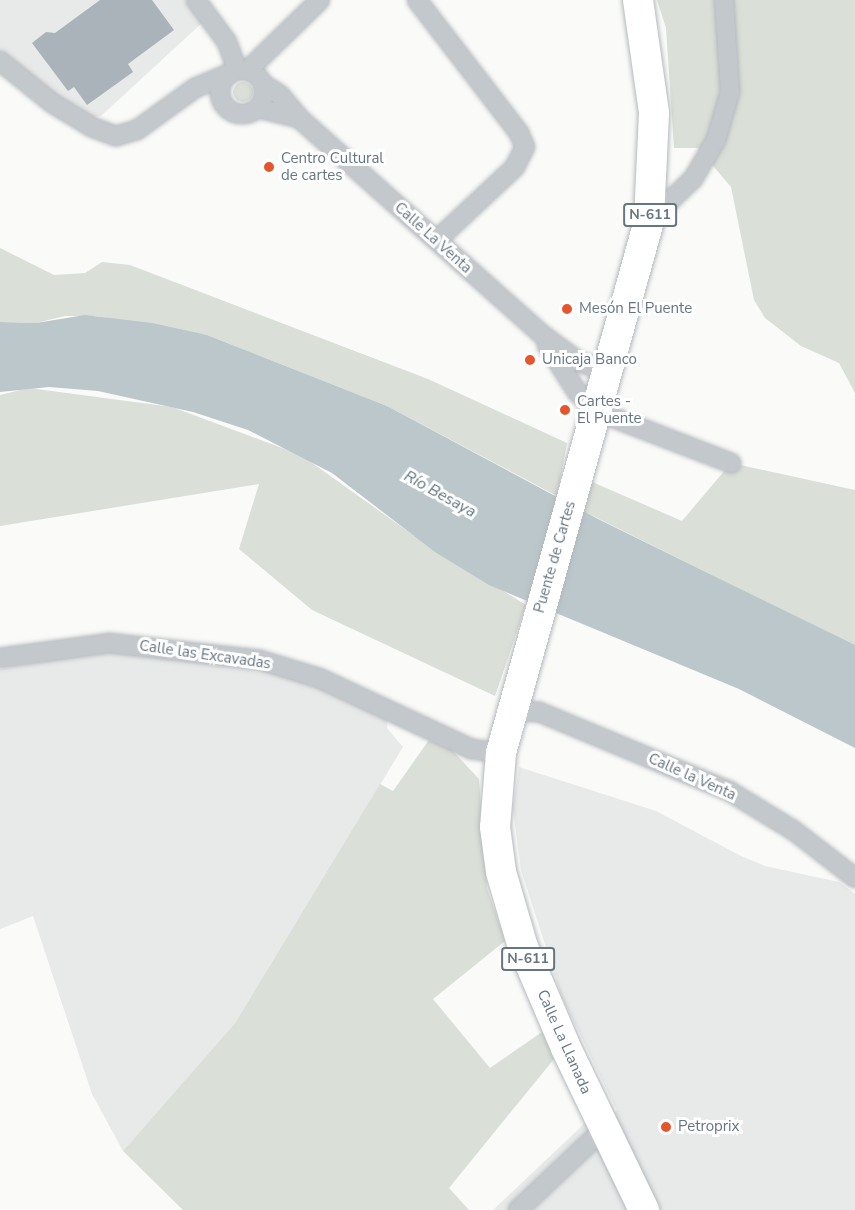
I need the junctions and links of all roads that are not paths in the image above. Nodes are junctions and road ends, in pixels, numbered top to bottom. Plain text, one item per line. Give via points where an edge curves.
1 (196, 0) edge
2 (320, 0) edge
3 (417, 0) edge
4 (638, 0) edge
5 (724, 0) edge
6 (0, 61) edge
7 (238, 71) junction
8 (263, 84) junction
9 (195, 88) junction
10 (220, 93) junction
11 (258, 108) junction
12 (299, 118) junction
13 (649, 221) junction
14 (436, 240) junction
15 (540, 333) junction
16 (609, 372) junction
17 (596, 414) junction
18 (731, 463) dead end
19 (0, 658) edge
20 (515, 701) junction
21 (501, 753) junction
22 (855, 878) edge
23 (605, 1128) junction
24 (518, 1210) edge
25 (644, 1210) edge

1 - 7 street via 227,42
2 - 7 street
3 - 14 street via 505,114 525,147 515,167
4 - 13 highway, N-611 via 654,113
5 - 13 street via 730,92 716,140 693,179
6 - 9 street via 52,103 116,136 137,130
7 - 8 street
7 - 9 street
7 - 10 street
8 - 11 street via 263,99
8 - 12 street, Calle La Venta via 287,100
9 - 10 street
10 - 11 street via 232,111 244,114
11 - 12 street, Calle La Venta
12 - 14 street, Calle La Venta
13 - 16 highway, N-611
14 - 15 street, Calle La Venta
15 - 16 street, Calle La Venta via 579,362
15 - 17 street, Calle La Venta via 577,392
16 - 17 highway, N-611
17 - 18 street, Calle La Venta
17 - 20 highway, Puente de Cartes / N-611
19 - 21 street, Calle las Excavadas via 109,643 260,660 319,678 471,749
20 - 21 highway, Calle La Llanada / N-611
20 - 22 street, Calle la Venta via 729,792 793,830
21 - 23 highway, Calle La Llanada / N-611 via 495,826 507,897 547,1006
23 - 24 street
23 - 25 highway, Calle La Llanada / N-611

